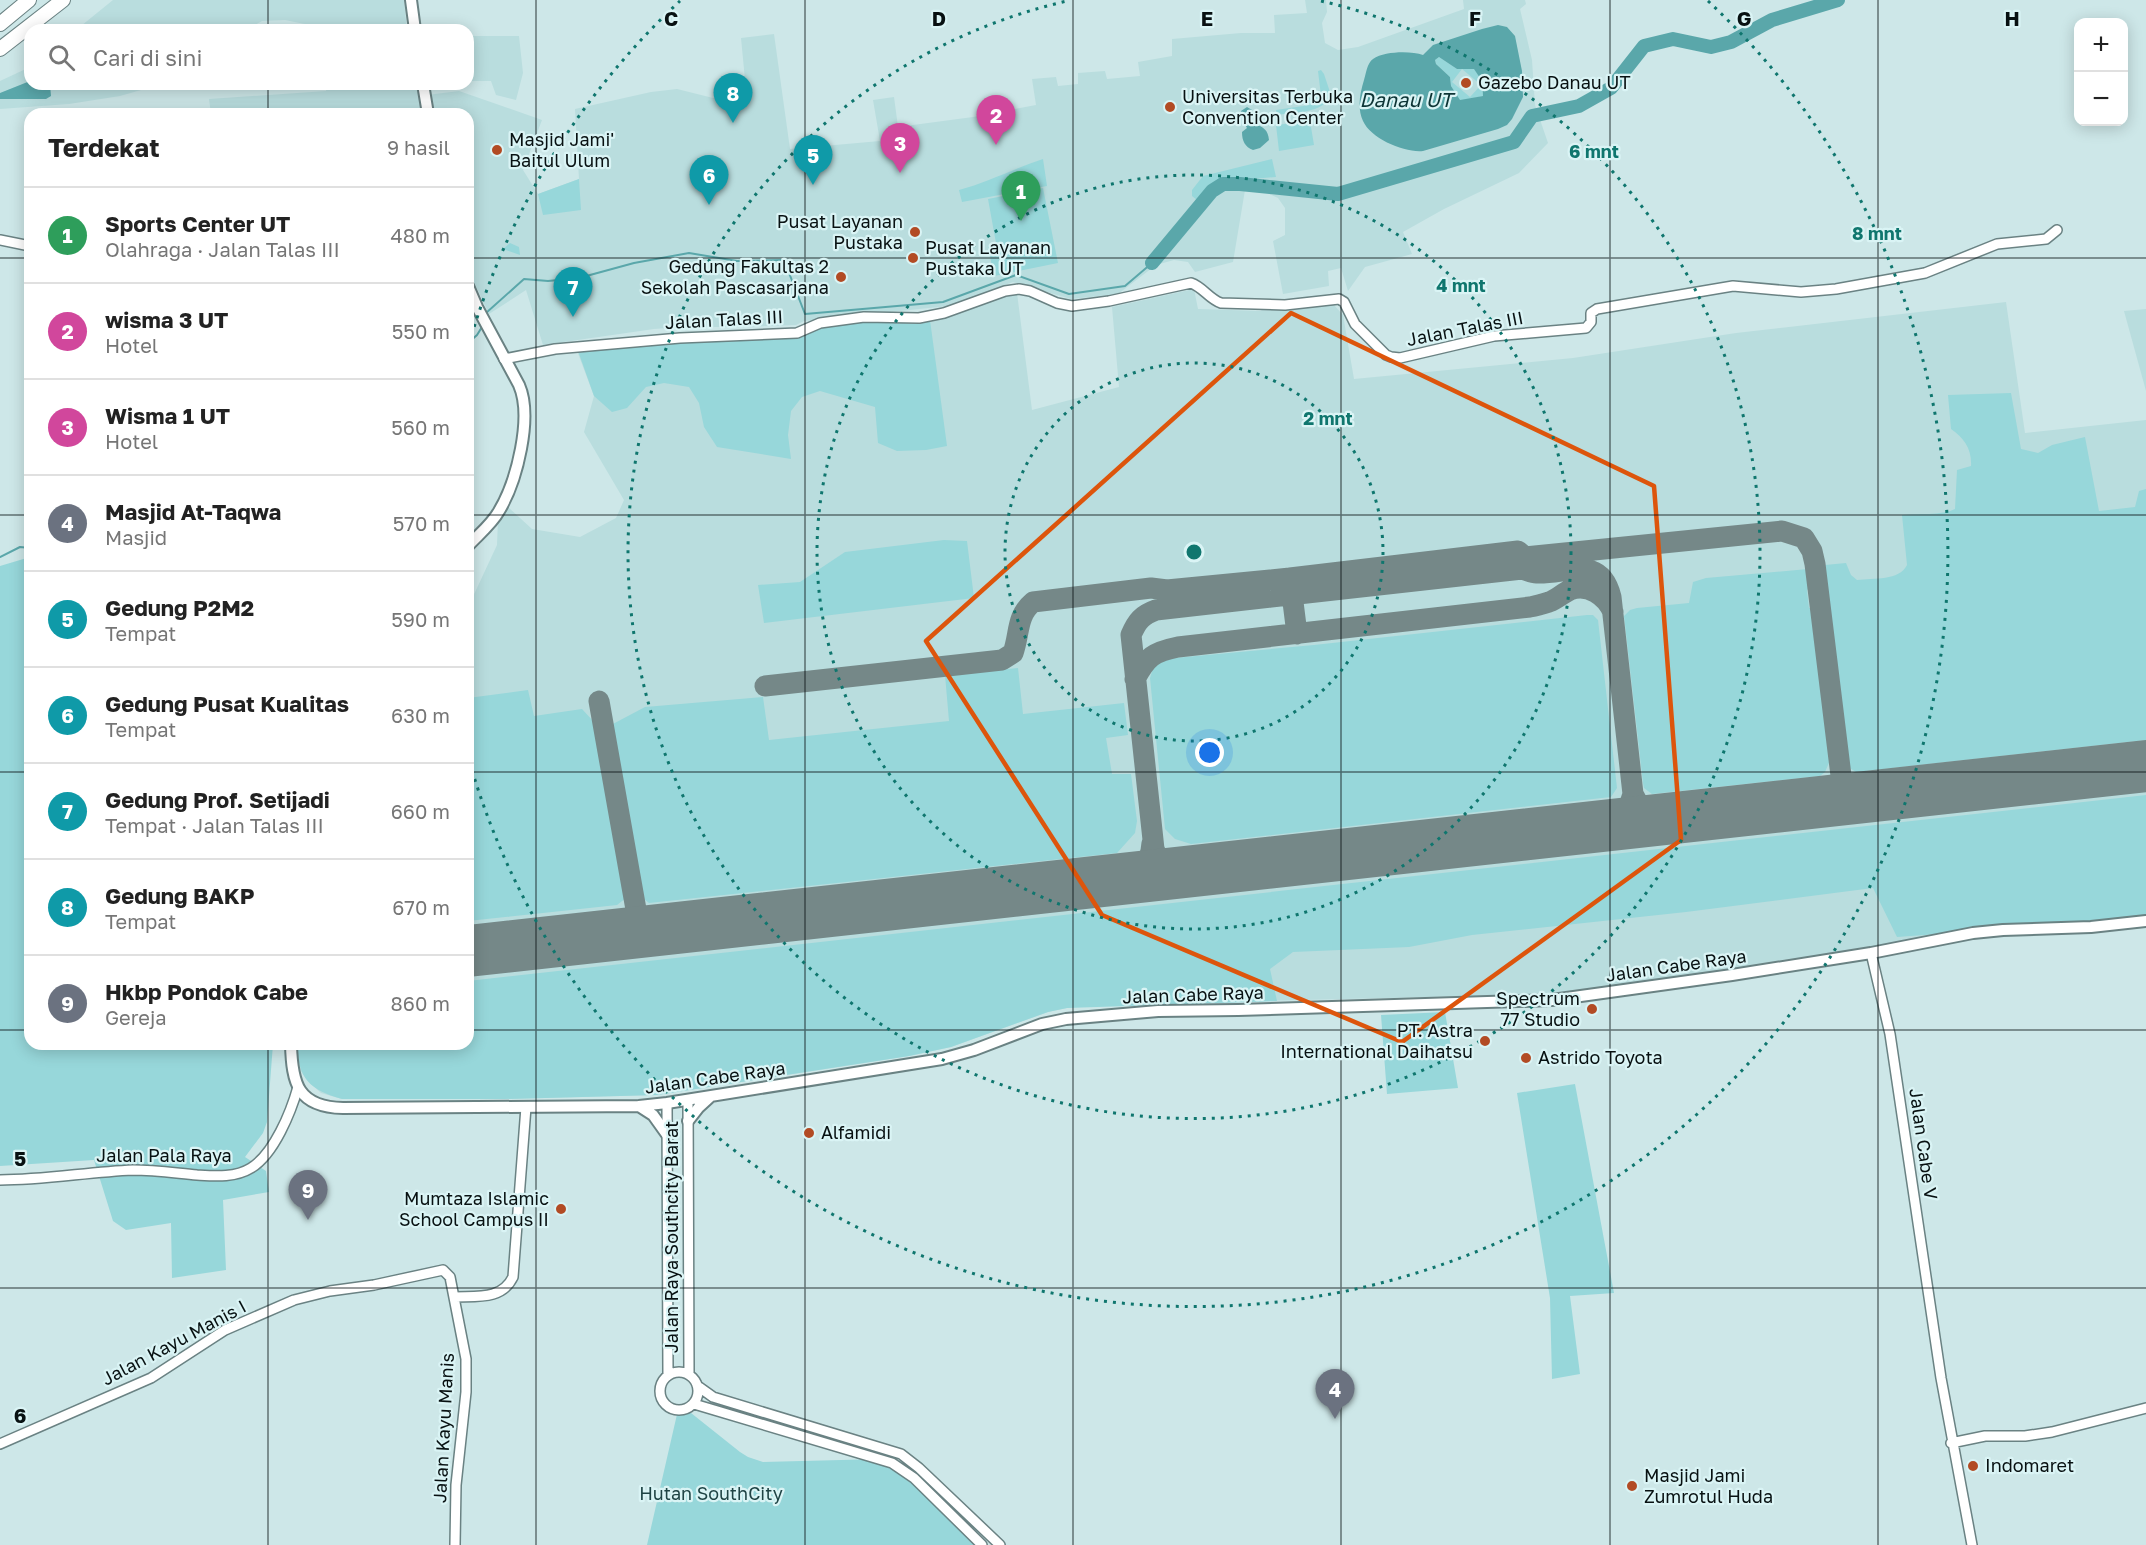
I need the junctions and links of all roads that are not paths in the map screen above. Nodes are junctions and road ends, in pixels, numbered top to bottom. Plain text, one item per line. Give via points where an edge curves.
1 (29, 0) edge
2 (63, 0) edge
3 (411, 0) edge
4 (0, 24) edge
5 (32, 24) edge
6 (414, 24) edge
7 (24, 30) edge
8 (0, 49) edge
9 (424, 90) edge
10 (428, 108) edge
11 (2057, 230) dead end
12 (0, 240) edge
13 (24, 245) edge
14 (474, 300) edge
15 (504, 359) junction
16 (474, 539) edge
17 (2146, 921) edge
18 (1871, 953) junction
19 (291, 1050) edge
20 (301, 1091) junction
21 (711, 1096) junction
22 (688, 1100) junction
23 (667, 1103) junction
24 (639, 1106) junction
25 (526, 1107) junction
26 (688, 1121) junction
27 (688, 1135) junction
28 (668, 1136) junction
29 (0, 1180) edge
30 (455, 1298) junction
31 (689, 1374) junction
32 (668, 1375) junction
33 (699, 1387) junction
34 (694, 1404) junction
35 (2146, 1408) edge
36 (1952, 1443) junction
37 (0, 1444) edge
38 (455, 1545) edge
39 (982, 1545) edge
40 (1000, 1545) edge
41 (1972, 1545) edge

1 - 4 highway
2 - 5 highway
3 - 6 main road
7 - 8 highway
9 - 10 main road
11 - 15 street, Jalan Talas III via 2046,239 1997,244 1925,273 1814,292 1714,288 1597,309 1590,324 1582,329 1494,336 1401,358 1386,355 1355,324 1344,302 1338,299 1285,305 1221,303 1191,283 1072,306 1019,289 919,318 864,317 820,323 797,333 555,349
12 - 13 street
14 - 15 main road
15 - 16 main road via 524,396 524,426 511,488 498,513
17 - 18 main road, Jalan Cabe Raya via 1973,933
18 - 21 main road, Jalan Cabe Raya via 1552,1000 1158,1011 1066,1019 942,1059
18 - 36 street, Jalan Cabe V via 1902,1102
19 - 20 main road
20 - 25 main road, Jalan Cabe Raya via 314,1104 328,1107
20 - 29 street, Jalan Pala Raya via 268,1152 243,1172 210,1175 135,1170
21 - 22 main road, Jalan Cabe Raya
21 - 26 main road
22 - 23 main road, Jalan Cabe Raya
22 - 26 street, Jalan Raya Southcity Barat
23 - 24 main road, Jalan Cabe Raya
23 - 28 street, Jalan Raya Southcity Barat
24 - 25 main road, Jalan Cabe Raya
24 - 28 main road via 653,1115
25 - 30 street via 513,1276 500,1292
26 - 27 street, Jalan Raya Southcity Barat
27 - 28 street
27 - 31 street, Jalan Raya Southcity Barat
28 - 32 street, Jalan Raya Southcity Barat
30 - 37 street, Jalan Kayu Manis I via 450,1276 439,1270 294,1300 225,1330 151,1378
30 - 38 street, Jalan Kayu Manis via 466,1359 466,1392 456,1485
31 - 32 street via 682,1371
31 - 33 street
32 - 34 street via 660,1392 664,1404 678,1410
33 - 34 street
33 - 40 street via 713,1397 901,1454
34 - 39 street via 892,1463 914,1478
35 - 36 street via 2052,1432 1985,1436
36 - 41 street, Jalan Cabe V

